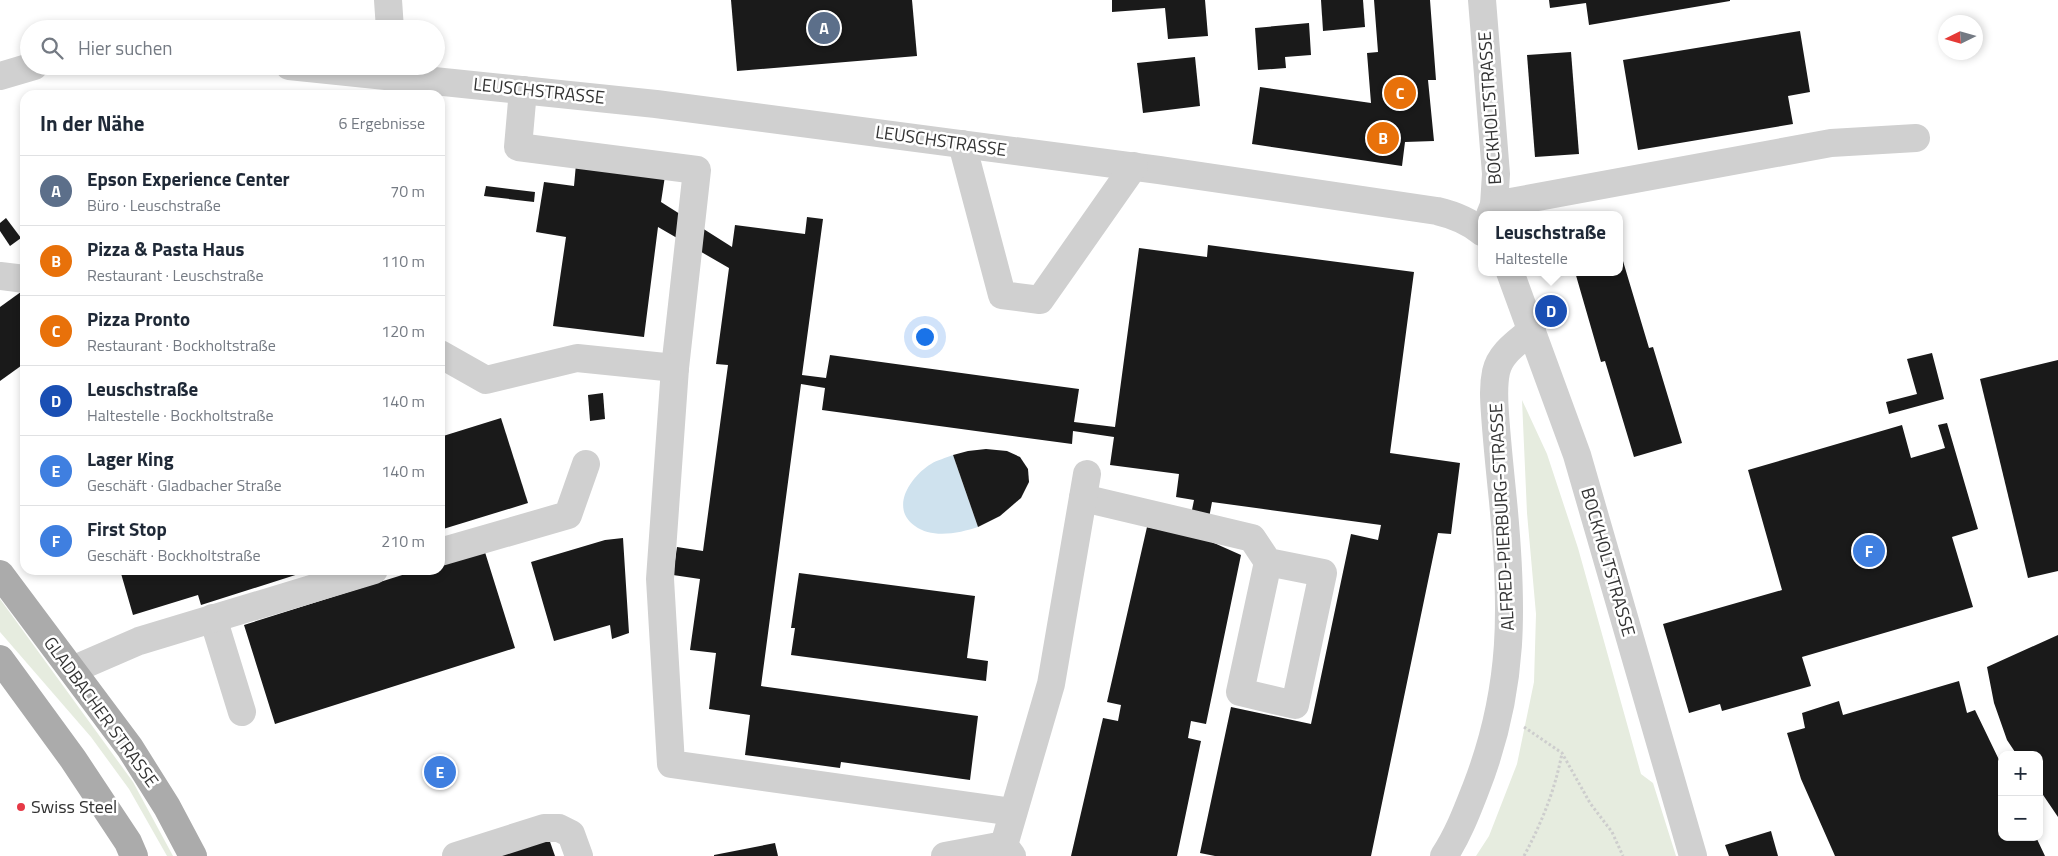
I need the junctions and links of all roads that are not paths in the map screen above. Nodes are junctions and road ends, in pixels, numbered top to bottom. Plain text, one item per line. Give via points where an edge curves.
1 (388, 0) edge
2 (1482, 0) edge
3 (389, 20) edge
4 (20, 70) edge
5 (361, 75) edge
6 (0, 76) edge
7 (393, 79) edge
8 (523, 90) junction
9 (1916, 138) dead end
10 (962, 144) junction
11 (1134, 166) junction
12 (1492, 210) edge
13 (1478, 230) edge
14 (0, 276) edge
15 (1512, 276) edge
16 (20, 278) edge
17 (1532, 330) junction
18 (445, 357) edge
19 (675, 368) junction
20 (586, 464) dead end
21 (445, 551) edge
22 (1268, 562) junction
23 (0, 574) edge
24 (357, 575) edge
25 (213, 618) junction
26 (0, 659) edge
27 (72, 670) junction
28 (242, 712) dead end
29 (1013, 812) junction
30 (1008, 851) edge
31 (577, 854) edge
32 (134, 856) edge
33 (193, 856) edge
34 (456, 856) edge
35 (945, 856) edge
36 (1444, 856) edge
37 (1693, 856) edge

1 - 3 street
2 - 12 street, BOCKHOLTSTRASSE via 1496,174
4 - 6 street
5 - 7 street, LEUSCHSTRASSE
7 - 8 street, LEUSCHSTRASSE
8 - 10 street, LEUSCHSTRASSE
8 - 19 street via 518,147 697,170
9 - 12 street via 1831,143
10 - 11 street, LEUSCHSTRASSE
10 - 11 street via 1002,295 1040,300
11 - 13 street, LEUSCHSTRASSE via 1437,211 1458,217
14 - 16 street
15 - 17 street, BOCKHOLTSTRASSE
17 - 36 street, ALFRED-PIERBURG-STRASSE via 1504,355 1494,378 1510,591 1509,647 1500,712 1482,772 1452,845
17 - 37 street, BOCKHOLTSTRASSE via 1577,455
18 - 19 street via 486,380 577,358
19 - 29 street via 660,579 671,764
20 - 21 street via 568,515
22 - 22 street via 1240,692 1295,704 1323,573
22 - 29 street via 1252,538 1085,486 1051,684
23 - 27 main road, GLADBACHER STRASSE
24 - 25 street
25 - 27 street via 139,641
25 - 28 street
26 - 32 main road via 74,759
27 - 33 main road, GLADBACHER STRASSE via 130,748
29 - 30 street
30 - 35 street
31 - 34 street via 571,834 559,828 544,828

